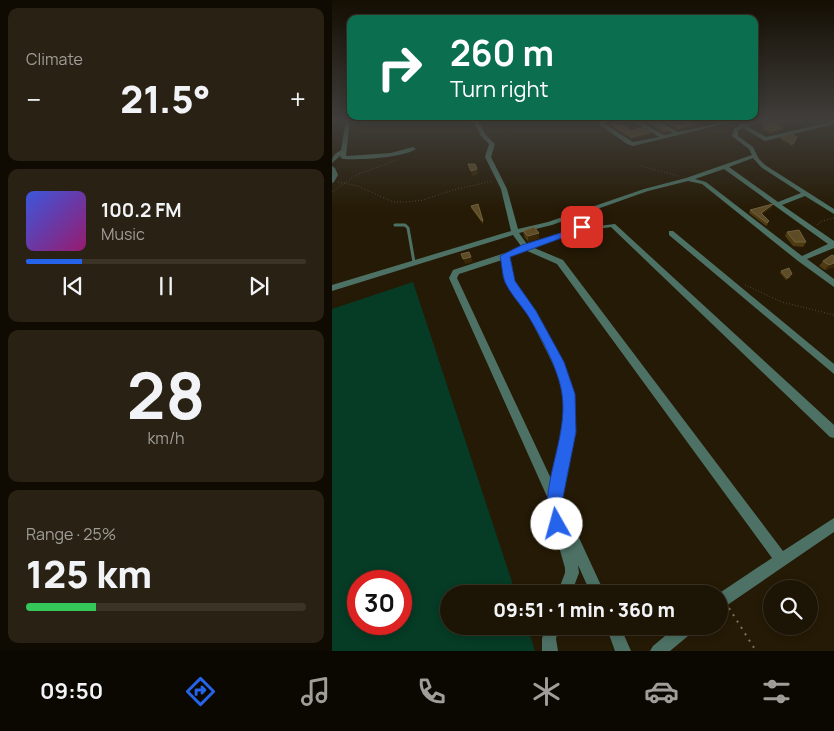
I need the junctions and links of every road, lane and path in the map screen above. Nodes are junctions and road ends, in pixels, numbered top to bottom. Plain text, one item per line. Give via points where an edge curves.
1 (409, 150) edge
2 (490, 150) edge
3 (752, 150) edge
4 (344, 151) joint
5 (404, 153) junction
6 (754, 156) junction
7 (332, 161) edge
8 (642, 166) dead end
9 (725, 167) junction
10 (332, 168) edge
11 (708, 173) junction
12 (498, 179) junction
13 (688, 179) junction
14 (333, 180) edge
15 (704, 183) junction
16 (341, 184) junction
17 (332, 192) edge
18 (805, 194) junction
19 (777, 204) junction
20 (834, 212) edge
21 (834, 218) edge
22 (550, 224) junction
23 (395, 225) dead end
24 (584, 228) junction
25 (809, 228) junction
26 (515, 232) junction
27 (671, 233) dead end
28 (833, 245) edge
29 (525, 247) junction
30 (505, 256) junction
31 (801, 259) junction
32 (414, 262) junction
33 (743, 284) dead end
34 (834, 284) edge
35 (332, 288) edge
36 (834, 315) edge
37 (834, 370) edge
38 (834, 433) edge
39 (555, 497) junction
40 (834, 524) edge
41 (780, 560) junction
42 (567, 585) edge
43 (594, 585) edge
44 (728, 596) edge
45 (728, 611) edge
46 (550, 635) edge
47 (617, 635) edge
48 (678, 635) edge
49 (550, 651) edge
50 (623, 651) edge
51 (658, 651) edge
52 (756, 651) edge

1 - 5 street
2 - 12 street via 488,157
3 - 6 street
4 - 5 street via 345,158
4 - 7 street
5 - 16 path via 386,166 357,174
6 - 9 street
6 - 18 street via 763,166
8 - 13 path
9 - 11 street
9 - 19 street
10 - 14 street
11 - 13 street
11 - 15 street
12 - 16 path via 406,202 393,202 358,186
12 - 26 street via 504,189
13 - 15 street
13 - 22 street via 646,190
14 - 16 path
15 - 31 street
16 - 17 path
18 - 19 street
18 - 20 street
19 - 25 street
21 - 25 path
22 - 24 street
22 - 26 street
23 - 32 lane via 408,228
24 - 29 street
24 - 38 street via 611,224 618,228
25 - 28 street
26 - 29 street
26 - 32 street
27 - 37 street
28 - 31 street
29 - 30 street
29 - 41 street via 560,262
30 - 39 street via 510,281 532,314 559,366 569,394 569,432
30 - 39 street via 460,270 453,278
31 - 34 street
32 - 35 street
33 - 36 path via 782,302
39 - 42 street via 555,516 572,568
39 - 43 street
40 - 41 street
41 - 44 street
45 - 52 path
46 - 49 street
47 - 50 street
48 - 51 street

